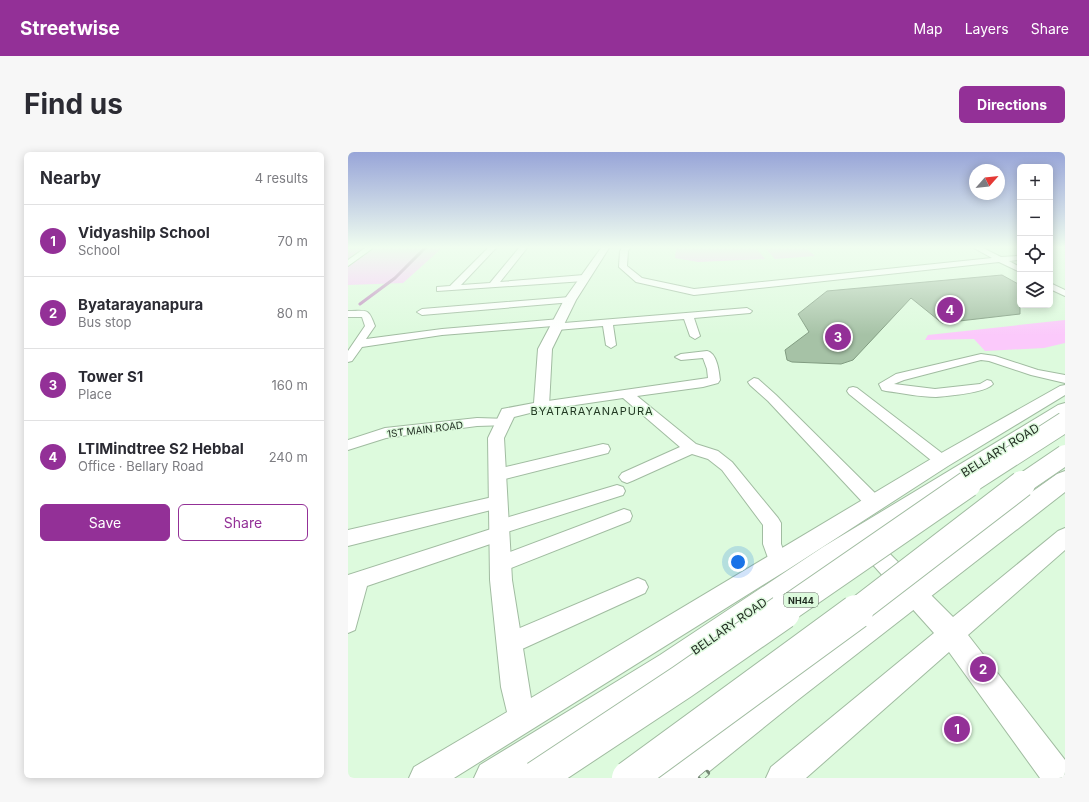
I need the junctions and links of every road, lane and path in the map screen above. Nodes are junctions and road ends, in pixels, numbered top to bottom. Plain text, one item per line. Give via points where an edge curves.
1 (464, 277) edge
2 (499, 277) edge
3 (636, 277) edge
4 (836, 277) edge
5 (584, 278) joint
6 (493, 285) junction
7 (1053, 287) edge
8 (453, 288) junction
9 (440, 289) dead end
10 (1065, 293) edge
11 (570, 300) junction
12 (747, 311) dead end
13 (422, 312) dead end
14 (348, 314) edge
15 (688, 316) junction
16 (608, 323) junction
17 (559, 324) junction
18 (695, 336) dead end
19 (358, 344) junction
20 (611, 345) dead end
21 (681, 357) dead end
22 (348, 359) edge
23 (1065, 379) edge
24 (754, 382) dead end
25 (988, 384) dead end
26 (1065, 389) edge
27 (853, 392) dead end
28 (626, 394) junction
29 (540, 406) junction
30 (1065, 409) edge
31 (504, 422) junction
32 (1065, 422) edge
33 (1022, 425) junction
34 (348, 445) edge
35 (692, 448) junction
36 (603, 449) dead end
37 (1065, 455) edge
38 (942, 461) junction
39 (497, 474) junction
40 (627, 477) dead end
41 (1065, 480) edge
42 (617, 491) dead end
43 (498, 502) junction
44 (874, 503) junction
45 (624, 516) dead end
46 (499, 530) junction
47 (860, 537) junction
48 (1065, 537) edge
49 (348, 538) edge
50 (779, 563) junction
51 (500, 564) junction
52 (353, 582) edge
53 (638, 588) dead end
54 (914, 593) junction
55 (348, 623) edge
56 (952, 632) junction
57 (509, 644) junction
58 (522, 717) junction
59 (425, 778) edge
60 (493, 778) edge
61 (536, 778) edge
62 (629, 778) edge
63 (671, 778) edge
64 (782, 778) edge
65 (1059, 778) edge

1 - 8 street
2 - 6 street
3 - 4 street via 694,292
5 - 6 street
5 - 11 street
6 - 8 street
7 - 10 street
8 - 9 street
11 - 13 street
11 - 17 street
12 - 15 street
14 - 19 street via 366,314 370,326
15 - 16 street
15 - 18 street
16 - 17 street
16 - 20 street
17 - 19 street via 442,332
17 - 29 street via 544,349
19 - 22 street
21 - 28 street via 707,354 714,380
23 - 25 street via 981,357 900,377 885,384 886,387 935,393
24 - 44 street
26 - 33 street
27 - 38 street
28 - 29 street
28 - 35 street
29 - 31 street via 508,413
30 - 33 highway, BELLARY ROAD
31 - 34 street, 1ST MAIN ROAD via 477,422 385,433
31 - 39 street via 496,438
32 - 61 highway, BELLARY ROAD / NH44, bridge via 976,479 688,678
33 - 38 street
33 - 47 highway, BELLARY ROAD
35 - 40 street
35 - 50 street via 713,455 727,466 772,523 772,544
36 - 39 street
37 - 62 highway, bridge via 1004,497 863,607
38 - 44 street
39 - 43 street
41 - 54 highway
42 - 46 street
43 - 46 street
43 - 49 street
44 - 50 street
45 - 51 street
46 - 51 street
46 - 52 street
47 - 54 street
47 - 60 highway, BELLARY ROAD via 671,666
48 - 56 street
50 - 58 street
51 - 57 street
52 - 55 street
53 - 57 street
54 - 56 street
54 - 63 highway via 787,687
56 - 64 street
56 - 65 street
57 - 58 street via 514,687
58 - 59 street

